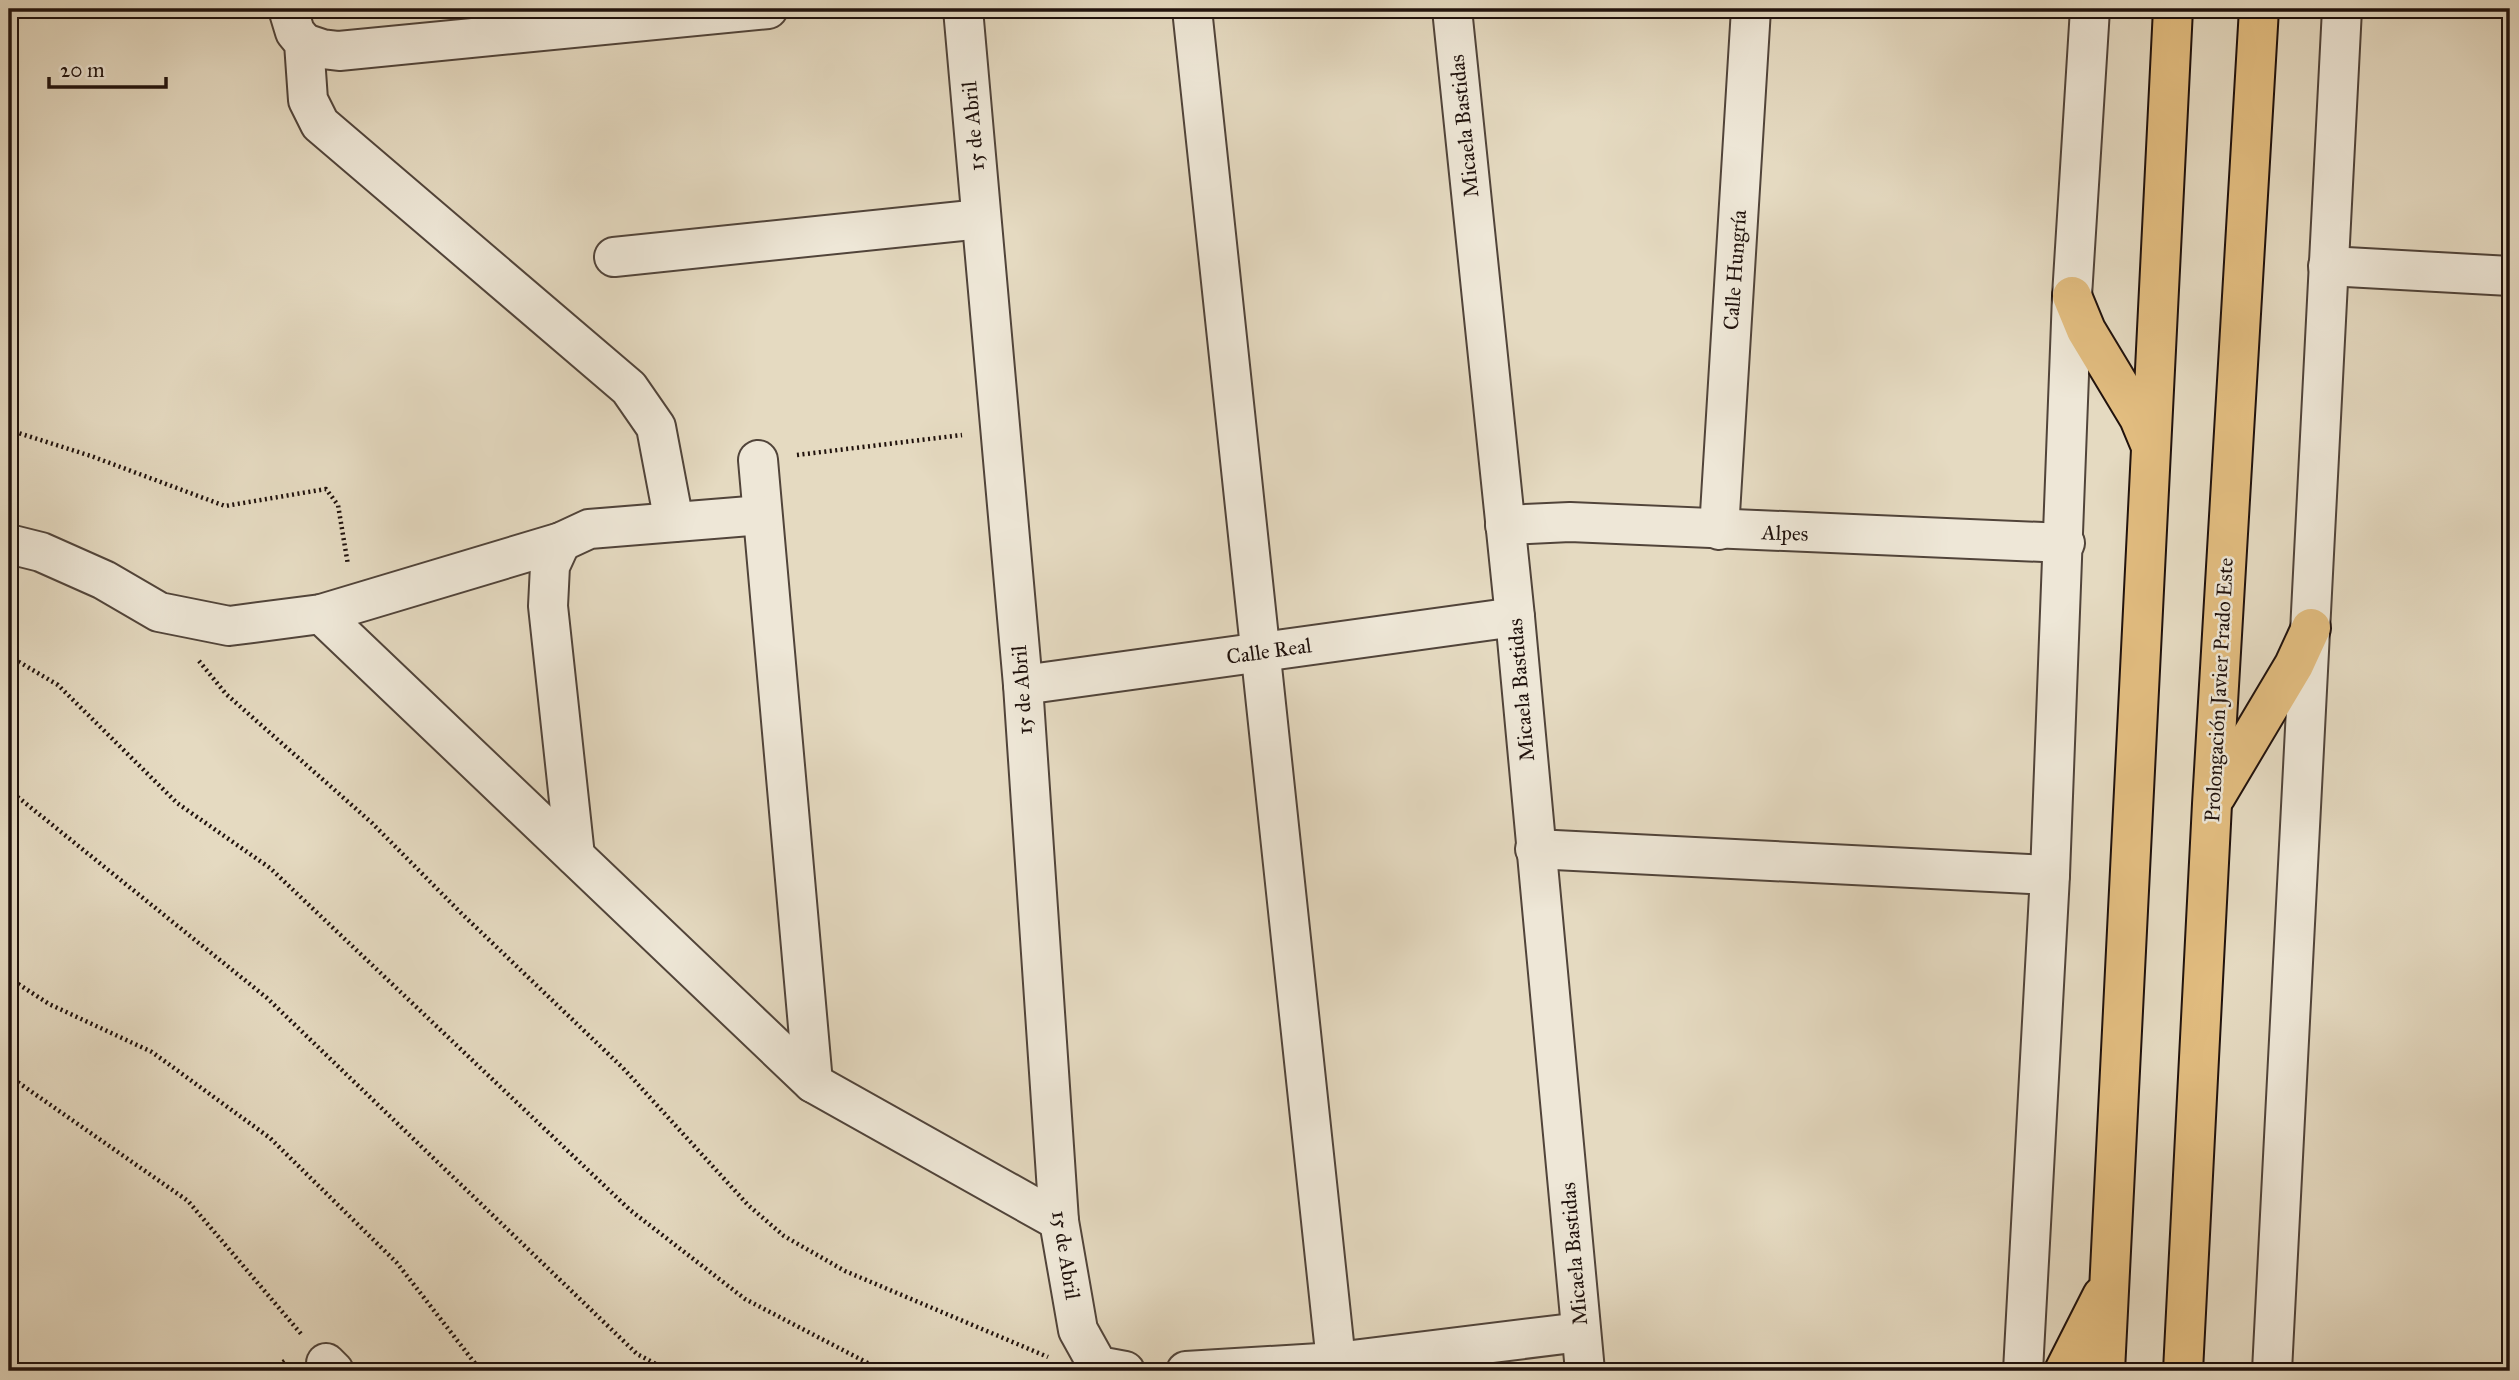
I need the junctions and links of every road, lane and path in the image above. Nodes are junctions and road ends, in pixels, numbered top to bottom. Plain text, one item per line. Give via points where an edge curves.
1 (288, 9) edge
2 (768, 9) edge
3 (963, 9) edge
4 (1192, 9) edge
5 (1452, 9) edge
6 (1751, 9) edge
7 (2090, 9) edge
8 (2173, 9) edge
9 (2259, 9) edge
10 (2342, 9) edge
11 (304, 43) junction
12 (981, 219) junction
13 (614, 257) dead end
14 (2328, 266) junction
15 (2510, 275) edge
16 (2073, 296) junction
17 (9, 430) edge
18 (1000, 430) junction
19 (2150, 445) junction
20 (758, 460) joint
21 (762, 515) junction
22 (674, 522) junction
23 (1505, 525) junction
24 (1719, 530) junction
25 (561, 542) junction
26 (2064, 543) junction
27 (9, 544) edge
28 (337, 609) junction
29 (159, 612) junction
30 (1515, 617) junction
31 (2311, 628) junction
32 (1262, 652) junction
33 (9, 656) edge
34 (1023, 685) junction
35 (9, 790) edge
36 (2212, 804) junction
37 (1535, 849) junction
38 (575, 856) junction
39 (2050, 875) junction
40 (9, 978) edge
41 (9, 1076) edge
42 (813, 1083) junction
43 (1059, 1221) junction
44 (2110, 1279) junction
45 (1581, 1332) junction
46 (1336, 1366) edge
47 (330, 1367) edge
48 (1111, 1369) edge
49 (481, 1371) edge
50 (670, 1371) edge
51 (883, 1371) edge
52 (1186, 1371) edge
53 (1585, 1371) edge
54 (2023, 1371) edge
55 (2064, 1371) edge
56 (2105, 1371) edge
57 (2183, 1371) edge
58 (2272, 1371) edge

1 - 11 street
2 - 11 street via 339,51
3 - 12 street, 15 de Abril
4 - 32 street
5 - 23 street, Micaela Bastidas
6 - 24 street, Calle Hungría
7 - 16 street
8 - 19 main road
9 - 36 main road, Prolongación Javier Prado Este
10 - 14 street
11 - 22 street via 308,100 320,124 629,388 656,427
12 - 13 street
12 - 18 street, 15 de Abril
14 - 15 street
14 - 31 street
16 - 19 main road via 2086,330 2139,418
16 - 26 street
17 - 28 path via 225,506 326,489 338,505
18 - 20 path
18 - 34 street, 15 de Abril
19 - 44 main road
20 - 21 street
21 - 22 street
21 - 42 street
22 - 25 street via 589,529
23 - 24 street, Alpes via 1570,522
23 - 30 street, Micaela Bastidas
24 - 26 street, Alpes
25 - 28 street
25 - 38 street via 550,566 548,606
26 - 39 street
27 - 29 street via 41,552 104,580
28 - 29 street via 229,626
28 - 38 street
29 - 48 path via 226,694 372,823 623,1068 748,1205 784,1236 845,1271 1067,1366
30 - 32 street, Calle Real
30 - 37 street, Micaela Bastidas
31 - 36 main road via 2294,666
31 - 58 street
32 - 34 street, Calle Real
32 - 46 street
33 - 51 path via 58,685 177,803 270,868 630,1210 745,1299
34 - 43 street, 15 de Abril
35 - 50 path via 267,998 637,1354
36 - 57 main road, Prolongación Javier Prado Este
37 - 39 street
37 - 45 street, Micaela Bastidas
38 - 42 street
39 - 54 street
40 - 49 path via 49,1004 152,1052 270,1138 397,1263
41 - 47 path via 188,1201
42 - 43 street
43 - 48 street, 15 de Abril via 1078,1330
44 - 55 main road
44 - 56 main road
45 - 46 street
45 - 53 street, Micaela Bastidas
46 - 52 street

